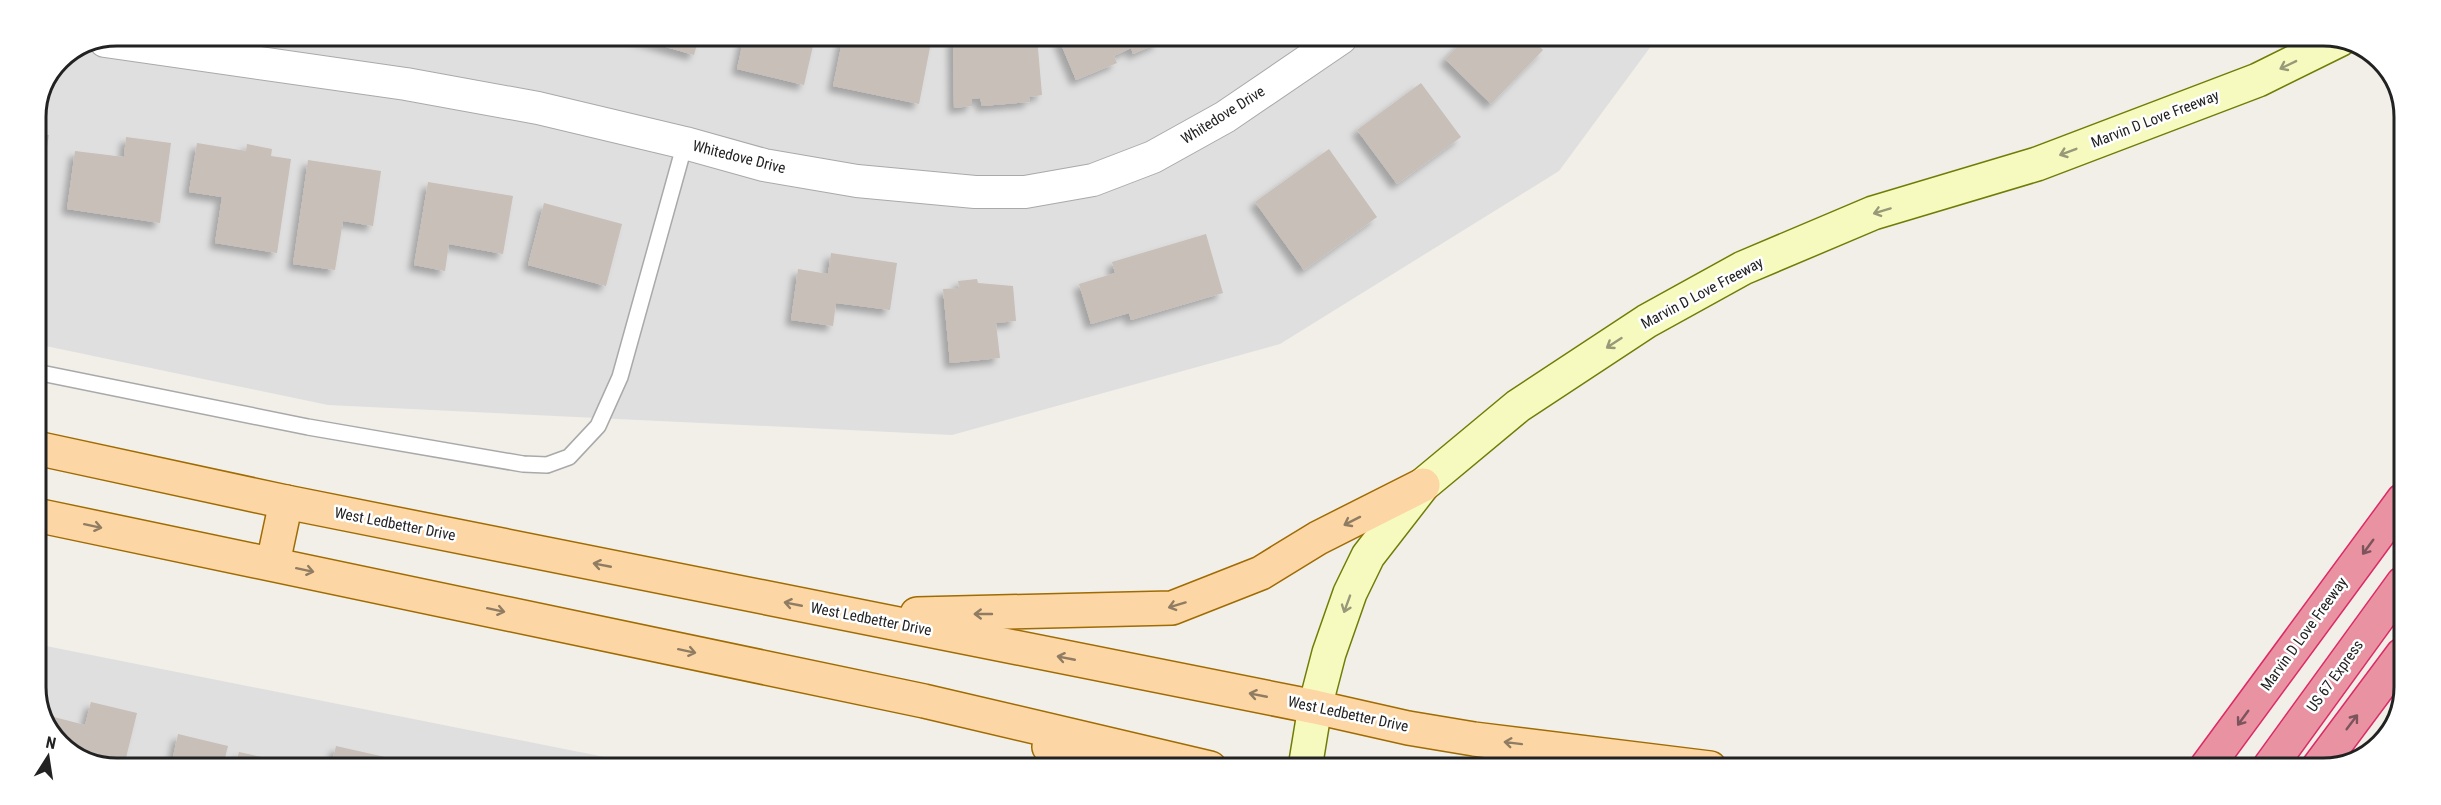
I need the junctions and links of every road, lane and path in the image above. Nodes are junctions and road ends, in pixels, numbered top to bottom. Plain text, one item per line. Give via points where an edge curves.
1 (140, 46) edge
2 (1329, 46) edge
3 (2326, 46) edge
4 (685, 143) junction
5 (47, 374) edge
6 (47, 450) edge
7 (1423, 484) junction
8 (286, 502) junction
9 (2394, 512) edge
10 (47, 517) edge
11 (273, 563) junction
12 (2394, 595) edge
13 (845, 615) junction
14 (2394, 666) edge
15 (924, 700) junction
16 (1315, 707) junction
17 (1076, 758) edge
18 (1168, 758) edge
19 (1307, 758) edge
20 (1631, 758) edge
21 (2213, 758) edge
22 (2276, 758) edge
23 (2325, 758) edge

1 - 4 street, Whitedove Drive via 405,84 538,108
2 - 4 street, Whitedove Drive via 1225,117 1153,157 1093,180 1025,192 975,192 857,181 764,165
3 -> 7 main road, Marvin D Love Freeway via 2258,80 2037,164 1873,213 1743,268 1647,321 1518,406
4 - 5 lane via 620,376 598,426 569,457 547,465 308,427
6 - 8 main road, West Ledbetter Drive
7 -> 13 main road via 1318,538 1261,573 1172,608
7 -> 16 main road, Marvin D Love Freeway via 1364,565 1350,593
8 - 11 main road
13 -> 8 main road, West Ledbetter Drive
9 -> 21 highway, Marvin D Love Freeway
10 -> 11 main road
11 -> 15 main road
12 - 22 highway, US 67 Express
16 -> 13 main road, West Ledbetter Drive
23 -> 14 highway
15 - 17 main road
15 - 18 main road
16 - 19 main road, Marvin D Love Freeway
20 -> 16 main road, West Ledbetter Drive via 1408,728

